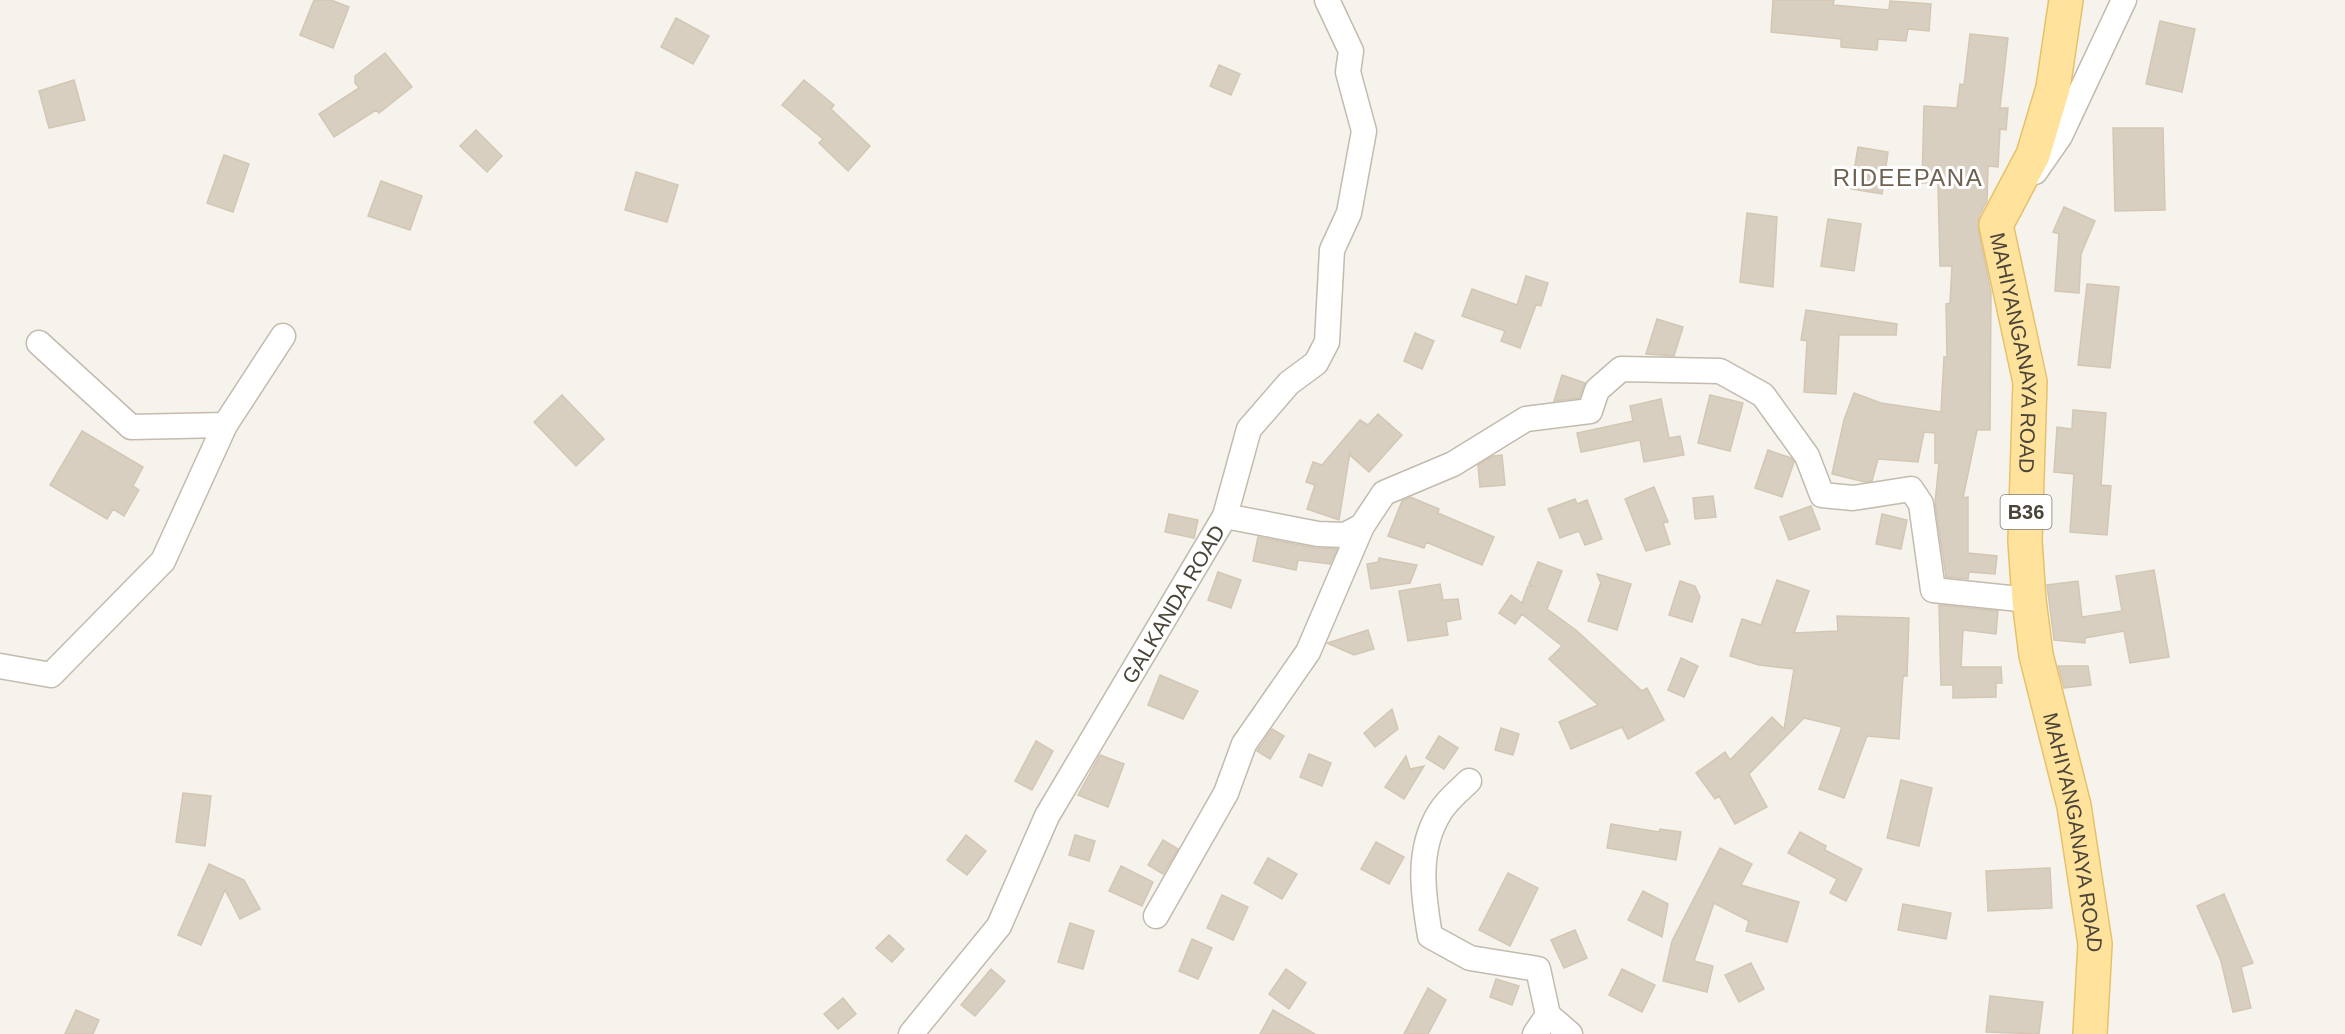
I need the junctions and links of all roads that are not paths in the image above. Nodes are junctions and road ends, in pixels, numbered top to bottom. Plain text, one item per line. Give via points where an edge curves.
1 (1327, 0) edge
2 (2066, 0) edge
3 (2124, 0) edge
4 (1996, 225) junction
5 (283, 336) dead end
6 (39, 343) dead end
7 (225, 425) junction
8 (1225, 516) junction
9 (1362, 526) junction
10 (2029, 600) junction
11 (0, 666) edge
12 (1469, 781) dead end
13 (1156, 916) dead end
14 (1541, 1024) edge
15 (911, 1034) edge
16 (1570, 1034) edge
17 (2090, 1034) edge

1 - 8 street via 1351,51 1348,72 1364,131 1349,213 1332,250 1327,342 1316,363 1288,383 1249,429
2 - 4 main road, MAHIYANGANAYA ROAD via 2053,88 2033,155
3 - 4 street via 2060,136
4 - 10 main road, MAHIYANGANAYA ROAD / B36 via 2030,382 2025,542
5 - 7 street
6 - 7 street via 131,427
7 - 11 street via 163,561 51,675
8 - 9 street, GALKANDA ROAD via 1318,534 1346,535
8 - 15 street, GALKANDA ROAD via 1047,816 999,926
9 - 10 street via 1384,493 1453,464 1526,419 1590,411 1597,390 1621,369 1720,371 1763,395 1807,456 1822,495 1853,498 1911,489 1921,504 1933,590
9 - 13 street via 1308,652 1244,744 1226,793
10 - 17 main road, MAHIYANGANAYA ROAD / B36 via 2036,655 2074,806 2095,944
12 - 14 street via 1441,811 1428,839 1422,884 1430,936 1470,958 1538,969
14 - 16 street

